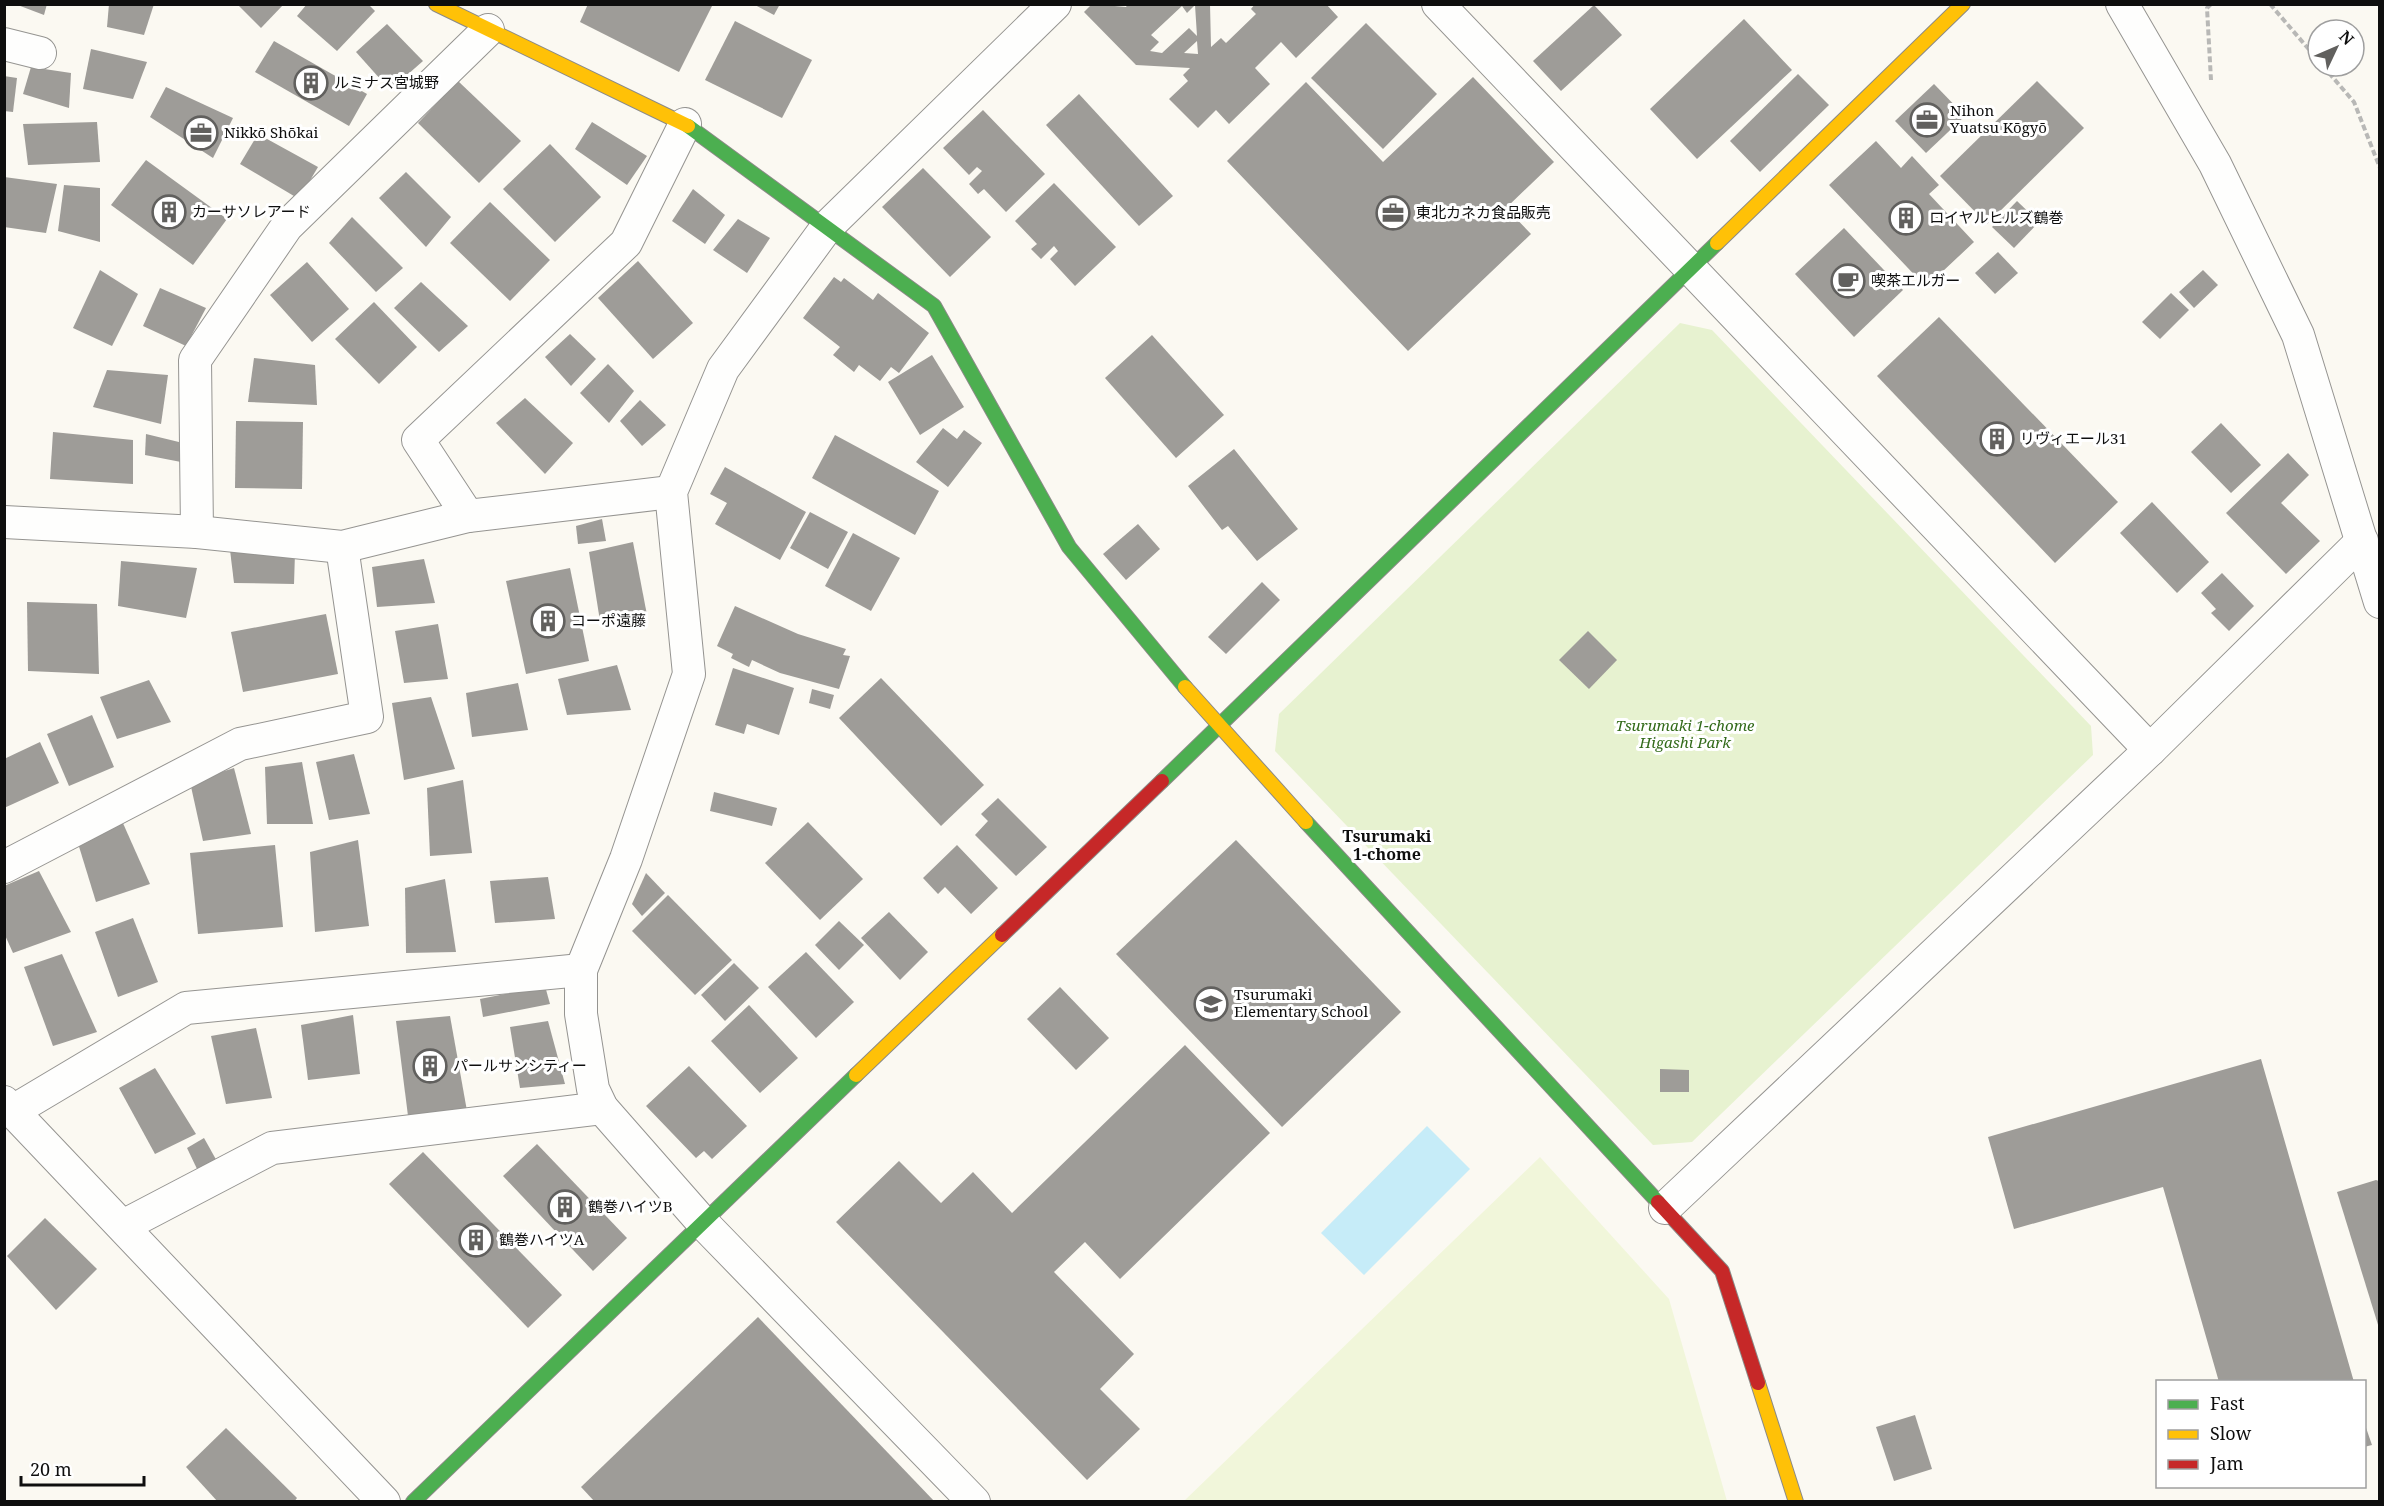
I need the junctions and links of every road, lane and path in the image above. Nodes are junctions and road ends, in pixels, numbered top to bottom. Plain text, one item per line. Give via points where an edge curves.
1 (436, 4) edge
2 (1054, 4) edge
3 (1438, 4) edge
4 (1963, 4) edge
5 (2122, 4) edge
6 (2270, 4) edge
7 (488, 30) junction
8 (4, 44) edge
9 (2306, 46) edge
10 (40, 53) dead end
11 (2333, 78) edge
12 (685, 124) junction
13 (2379, 168) edge
14 (827, 227) junction
15 (1690, 270) junction
16 (671, 492) junction
17 (468, 516) junction
18 (4, 522) edge
19 (197, 532) junction
20 (2362, 541) junction
21 (342, 547) junction
22 (2379, 602) edge
23 (1218, 728) junction
24 (2150, 750) junction
25 (4, 867) edge
26 (581, 970) junction
27 (9, 1107) edge
28 (602, 1108) junction
29 (1665, 1208) junction
30 (703, 1223) junction
31 (123, 1226) junction
32 (384, 1502) edge
33 (413, 1502) edge
34 (974, 1502) edge
35 (1796, 1502) edge

1 - 7 street
2 - 14 street
3 - 15 street
4 - 15 street
5 - 20 street via 2215,164 2298,334
6 - 9 path
7 - 12 street
7 - 19 street via 287,226 195,360
8 - 10 street
11 - 13 path via 2354,102
12 - 14 street
12 - 17 street via 626,243 418,440
14 - 16 street via 723,369
14 - 23 street via 934,306 1069,547
15 - 23 street
15 - 24 street
16 - 17 street
16 - 26 street via 689,674 626,860
17 - 21 street
18 - 19 street
19 - 21 street
20 - 22 street
20 - 24 street
21 - 25 street via 367,717 240,744
23 - 29 street
23 - 30 street
24 - 29 street
26 - 27 street via 186,1008
26 - 28 street via 581,1014 593,1089
27 - 31 street
28 - 30 street
28 - 31 street via 272,1148
29 - 35 street via 1722,1271
30 - 33 street
30 - 34 street
31 - 32 street

